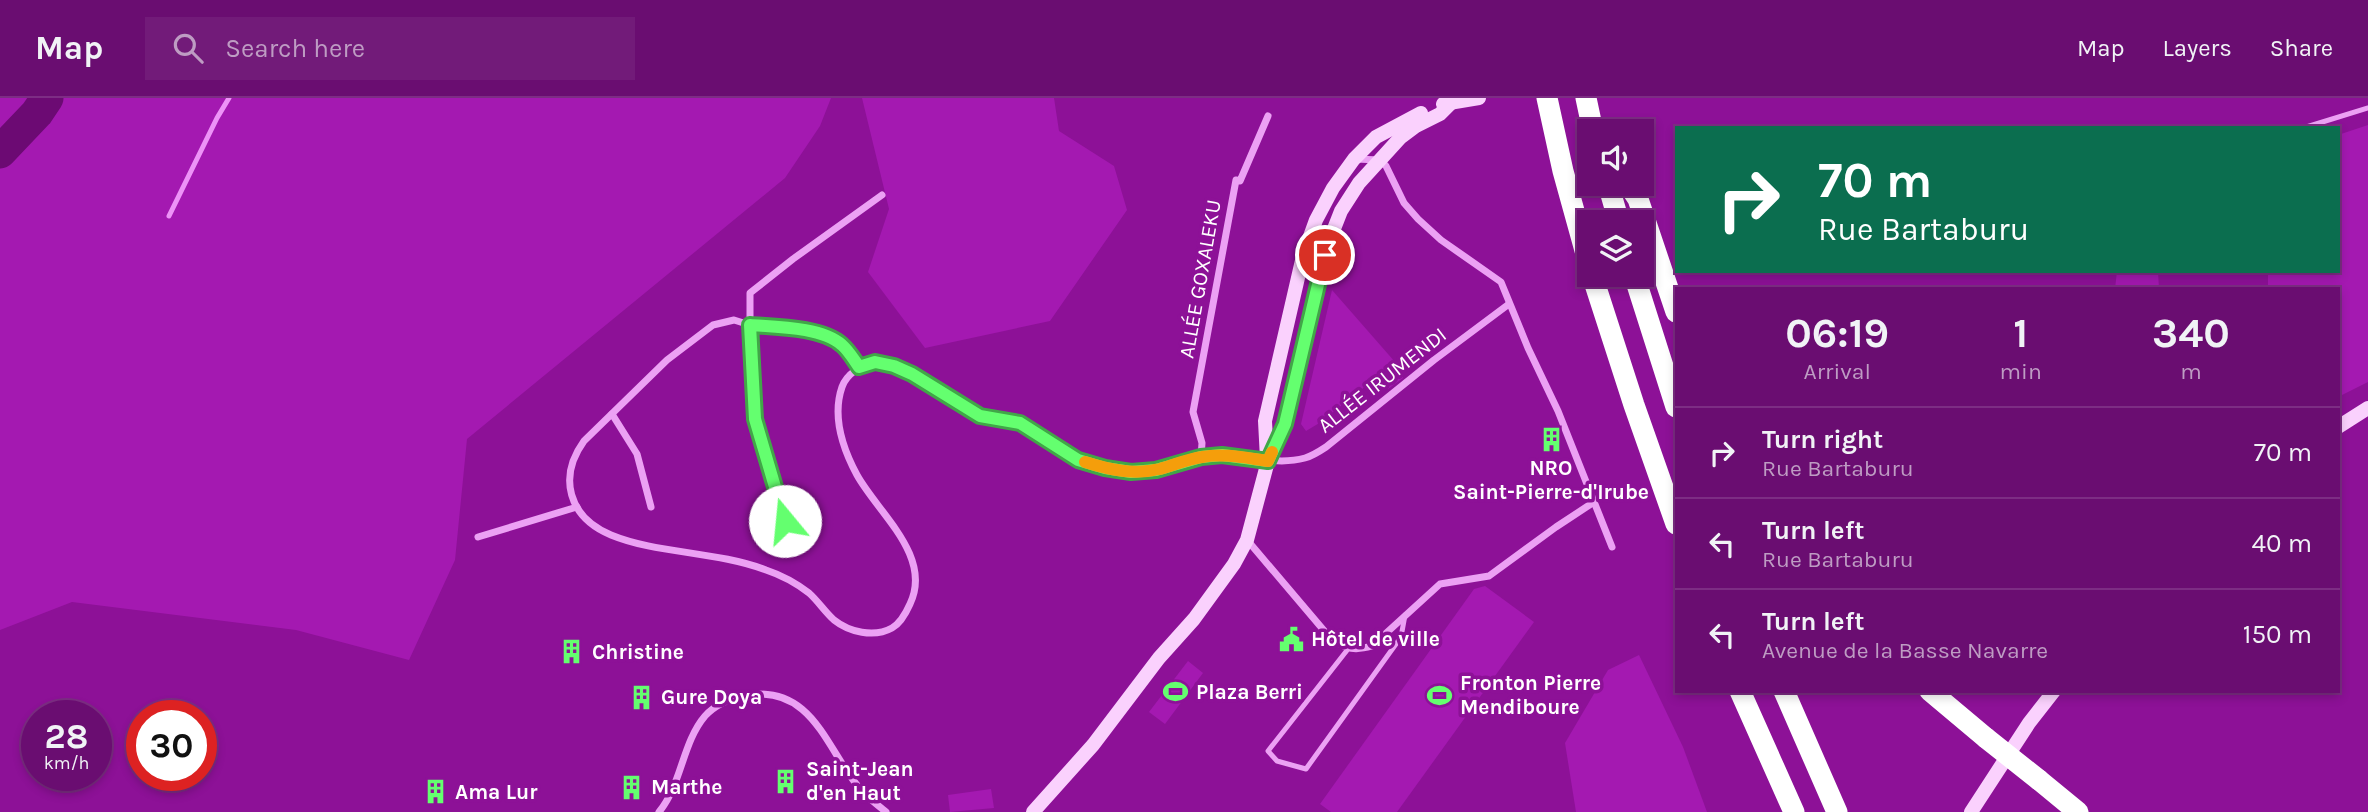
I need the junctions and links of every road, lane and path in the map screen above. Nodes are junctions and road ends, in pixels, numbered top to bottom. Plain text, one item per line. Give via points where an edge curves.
1 (1479, 98) edge
2 (1547, 98) edge
3 (1586, 98) edge
4 (2368, 108) edge
5 (1433, 112) junction
6 (1268, 116) dead end
7 (1591, 119) edge
8 (2310, 126) edge
9 (1354, 159) junction
10 (1380, 160) junction
11 (882, 195) dead end
12 (1636, 196) edge
13 (1577, 221) edge
14 (1596, 287) edge
15 (1638, 287) edge
16 (1509, 304) junction
17 (1675, 309) edge
18 (750, 325) junction
19 (859, 367) junction
20 (1675, 404) edge
21 (2368, 408) edge
22 (612, 414) junction
23 (2340, 426) edge
24 (1201, 457) junction
25 (1268, 461) junction
26 (1594, 502) junction
27 (576, 507) junction
28 (651, 507) dead end
29 (785, 521) dead end
30 (1675, 521) edge
31 (478, 537) dead end
32 (1247, 540) junction
33 (1612, 547) dead end
34 (1405, 615) junction
35 (1348, 649) junction
36 (1741, 693) edge
37 (1785, 693) edge
38 (1932, 693) edge
39 (2052, 693) edge
40 (659, 812) edge
41 (886, 812) edge
42 (1033, 812) edge
43 (1794, 812) edge
44 (1837, 812) edge
45 (1971, 812) edge
46 (2078, 812) edge

1 - 5 street via 1438,104
2 - 13 highway
3 - 7 highway
4 - 8 lane
5 - 9 street via 1376,137
5 - 10 street
6 - 24 street, ALLÉE GOXALEKU via 1240,181 1236,180 1193,412
9 - 10 street
9 - 25 street via 1316,220 1303,256 1265,421
10 - 16 street via 1404,204 1441,240 1501,282
10 - 25 street via 1341,211 1330,239 1285,424
11 - 18 street via 750,293
12 - 17 highway
14 - 30 highway
15 - 20 highway
16 - 25 street, ALLÉE IRUMENDI via 1326,447 1307,458
16 - 26 street
18 - 19 street via 827,337 842,344
18 - 22 street via 734,320 713,325 667,360
18 - 29 street via 755,419
19 - 24 street, ALLÉE IRUMENDI via 875,362 894,366 980,416 1020,423 1078,460 1105,468 1156,470
19 - 27 street via 844,381 838,423 858,476 898,531 912,561 914,596 893,628 856,631 833,619 796,584 768,570 610,535
21 - 23 street
22 - 27 street via 575,454 569,484
22 - 28 street via 636,454
24 - 25 street, ALLÉE IRUMENDI
25 - 32 street
26 - 33 street
26 - 34 street via 1489,576 1440,584
27 - 31 street
32 - 35 street via 1332,640
32 - 42 street via 1194,619
34 - 35 street via 1372,646
34 - 35 lane via 1401,637 1306,769 1277,761 1268,751
36 - 43 highway
37 - 44 highway
38 - 46 highway, bridge
39 - 45 street
40 - 41 street via 704,718 724,702 754,694 784,699 807,713 861,791

